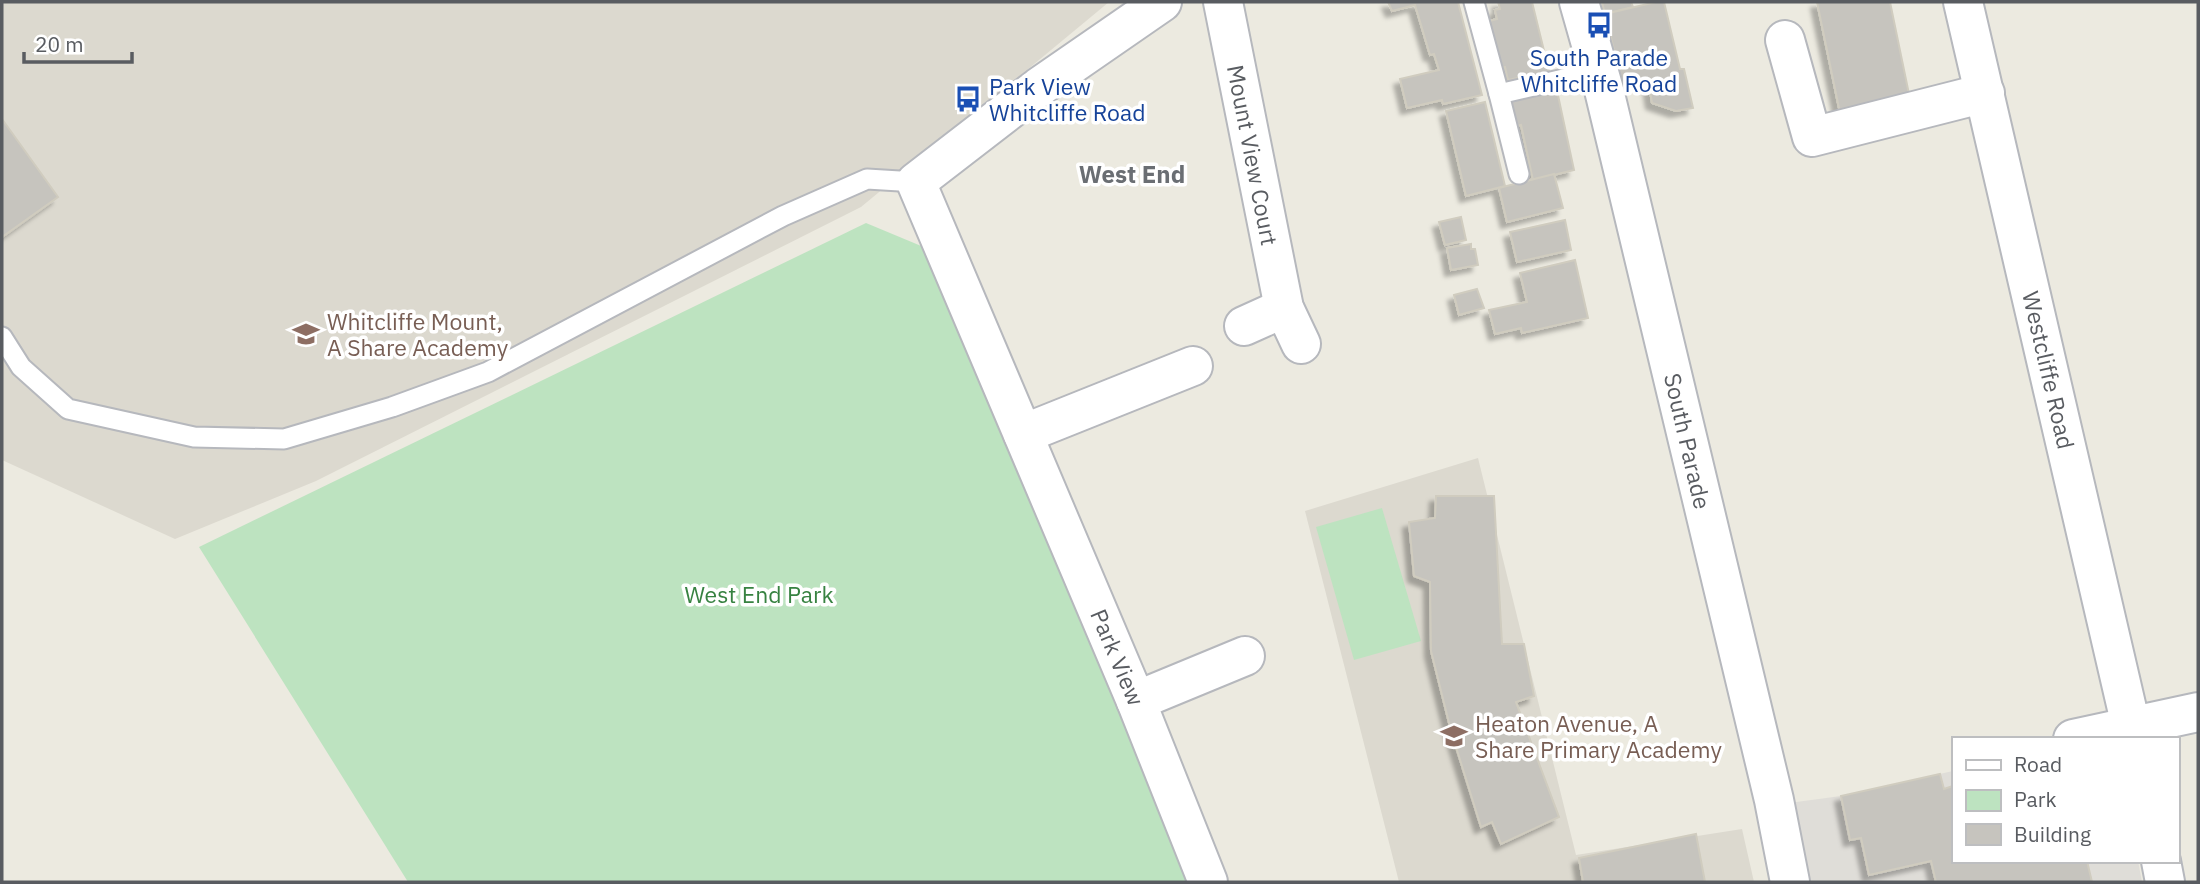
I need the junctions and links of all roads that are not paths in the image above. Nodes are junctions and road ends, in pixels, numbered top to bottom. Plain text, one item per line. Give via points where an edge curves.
1 (1163, 2) edge
2 (1223, 2) edge
3 (1474, 2) edge
4 (1579, 2) edge
5 (1963, 2) edge
6 (1785, 40) dead end
7 (1598, 71) junction
8 (1985, 93) junction
9 (1499, 94) junction
10 (1518, 174) dead end
11 (916, 182) junction
12 (1284, 308) junction
13 (1244, 326) dead end
14 (2, 337) edge
15 (1301, 344) dead end
16 (1193, 366) dead end
17 (1023, 434) junction
18 (1245, 656) dead end
19 (1136, 701) junction
20 (2198, 712) edge
21 (2133, 732) edge
22 (2090, 737) edge
23 (2161, 863) edge
24 (1208, 882) edge
25 (1790, 882) edge
26 (2165, 882) edge

1 - 11 street via 1039,87
2 - 12 street, Mount View Court
3 - 9 lane
4 - 7 street, South Parade
5 - 8 street, Westcliffe Road
6 - 8 street via 1812,136
7 - 9 lane
7 - 25 street, South Parade
8 - 21 street, Westcliffe Road
9 - 10 lane
11 - 14 lane via 867,179 783,216 488,372 284,439 194,438 68,409 21,367
11 - 17 street, Park View
12 - 13 street
12 - 15 street, Mount View Court
16 - 17 street
17 - 19 street, Park View
18 - 19 street
19 - 24 street, Park View
20 - 21 street
21 - 22 street
23 - 26 street

